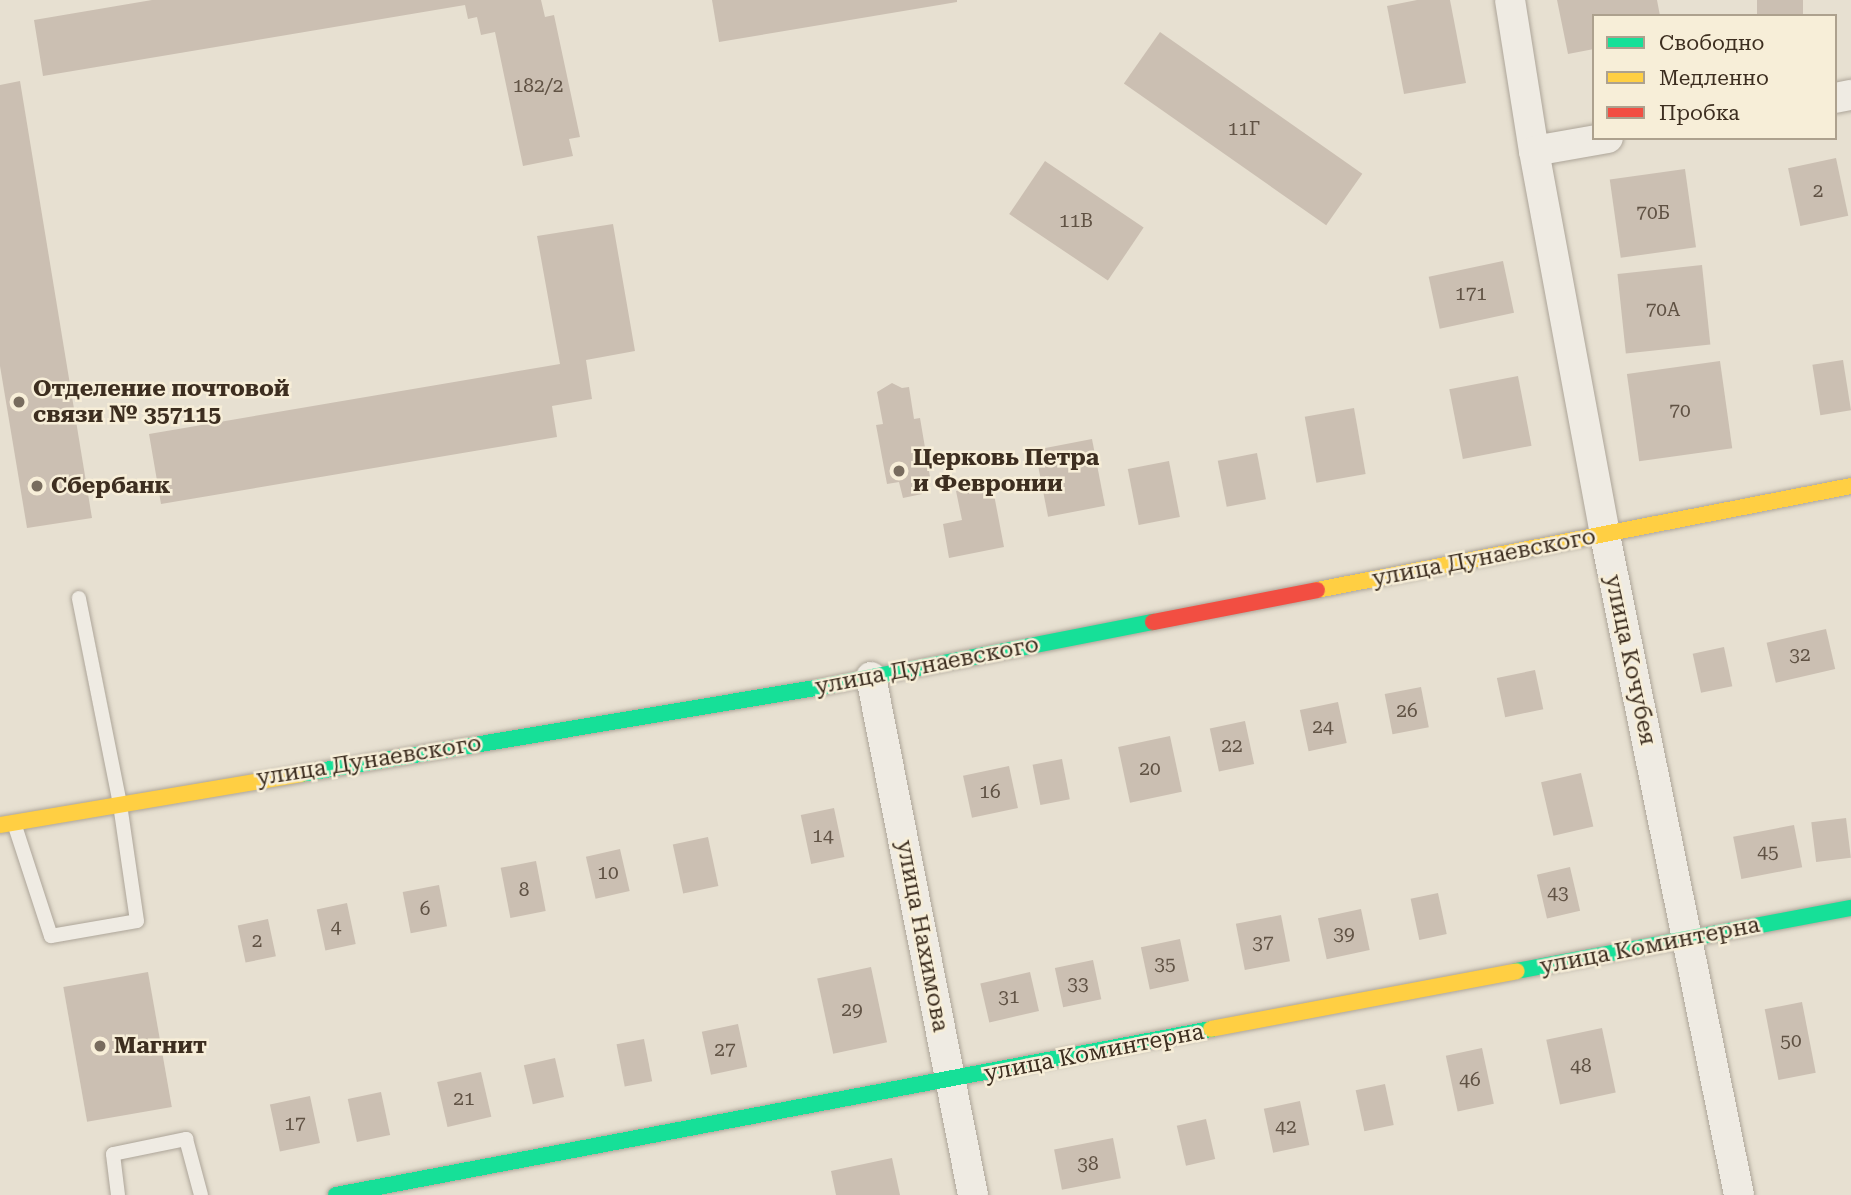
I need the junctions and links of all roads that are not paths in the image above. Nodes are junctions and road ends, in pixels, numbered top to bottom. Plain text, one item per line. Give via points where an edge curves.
1 (1510, 0) edge
2 (1597, 140) edge
3 (1534, 151) junction
4 (1851, 486) edge
5 (1605, 535) junction
6 (79, 598) dead end
7 (871, 677) junction
8 (120, 804) junction
9 (7, 824) edge
10 (1851, 908) edge
11 (1687, 939) junction
12 (951, 1080) junction
13 (118, 1195) edge
14 (201, 1195) edge
15 (336, 1195) edge
16 (973, 1195) edge
17 (1739, 1195) edge

1 - 3 street, улица Кочубея
2 - 3 street
3 - 5 street, улица Кочубея
4 - 5 street, улица Дунаевского
5 - 7 street, улица Дунаевского
5 - 11 street, улица Кочубея
6 - 8 lane
7 - 8 street, улица Дунаевского
7 - 12 street, улица Нахимова
8 - 9 street, улица Дунаевского
8 - 9 lane via 137,921 51,936
10 - 11 street, улица Коминтерна
11 - 12 street, улица Коминтерна
11 - 17 street, улица Кочубея
12 - 15 street, улица Коминтерна
12 - 16 street, улица Нахимова
13 - 14 lane via 113,1154 186,1139

